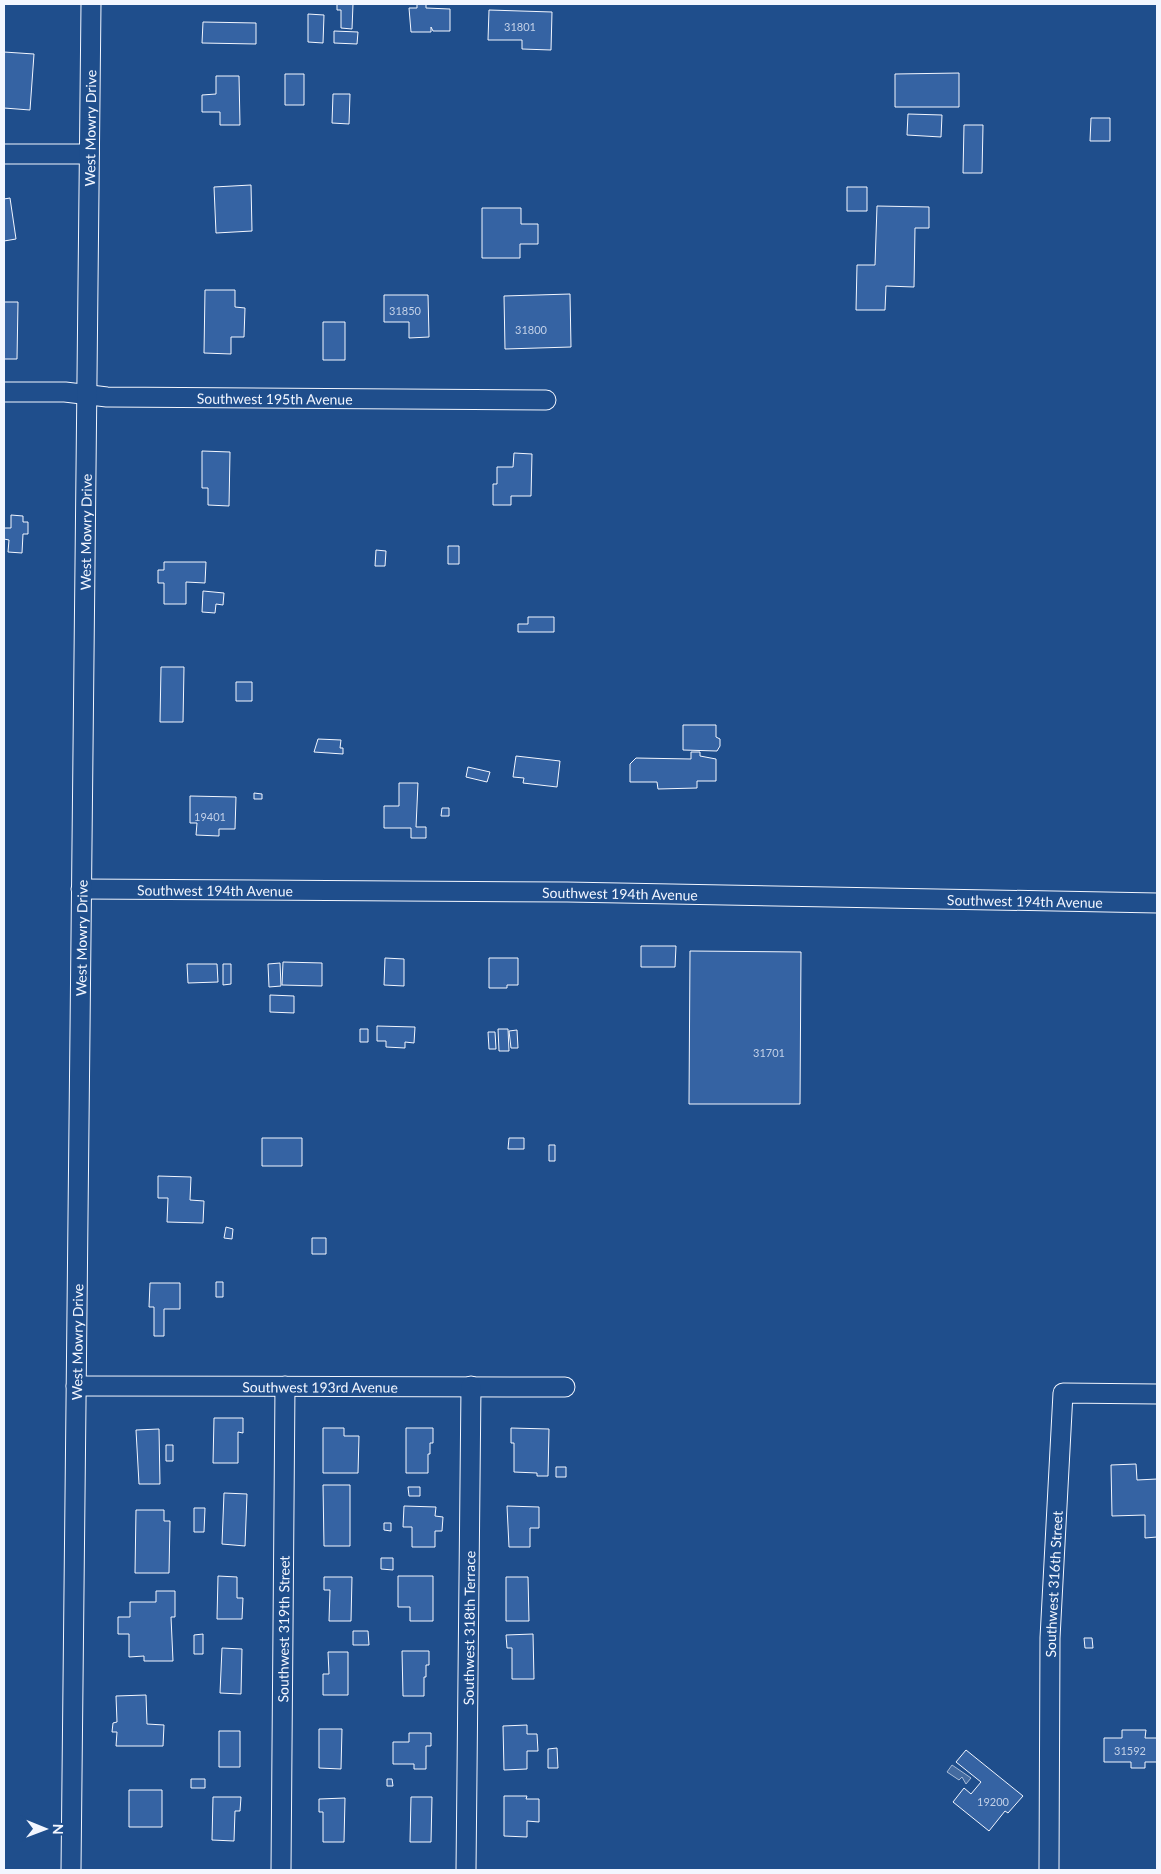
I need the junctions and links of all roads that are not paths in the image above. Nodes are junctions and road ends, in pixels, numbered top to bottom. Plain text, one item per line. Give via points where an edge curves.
1 (91, 4) edge
2 (4, 154) edge
3 (89, 154) junction
4 (4, 392) edge
5 (87, 394) junction
6 (546, 400) dead end
7 (81, 889) junction
8 (1157, 903) edge
9 (76, 1386) junction
10 (285, 1386) junction
11 (471, 1386) junction
12 (565, 1387) dead end
13 (1157, 1394) edge
14 (71, 1870) edge
15 (281, 1870) edge
16 (466, 1870) edge
17 (1049, 1870) edge

1 - 3 street, West Mowry Drive
2 - 3 street
3 - 5 street, West Mowry Drive
4 - 5 street, Southwest 195th Avenue
5 - 6 street, Southwest 195th Avenue via 117,397
5 - 7 street, West Mowry Drive
7 - 8 street, Southwest 194th Avenue via 577,892
7 - 9 street, West Mowry Drive
9 - 10 street, Southwest 193rd Avenue
9 - 14 street, West Mowry Drive
10 - 11 street, Southwest 193rd Avenue
10 - 15 street, Southwest 319th Street
11 - 12 street, Southwest 193rd Avenue
11 - 16 street, Southwest 318th Terrace
13 - 17 street, Southwest 316th Street via 1063,1393 1050,1638

